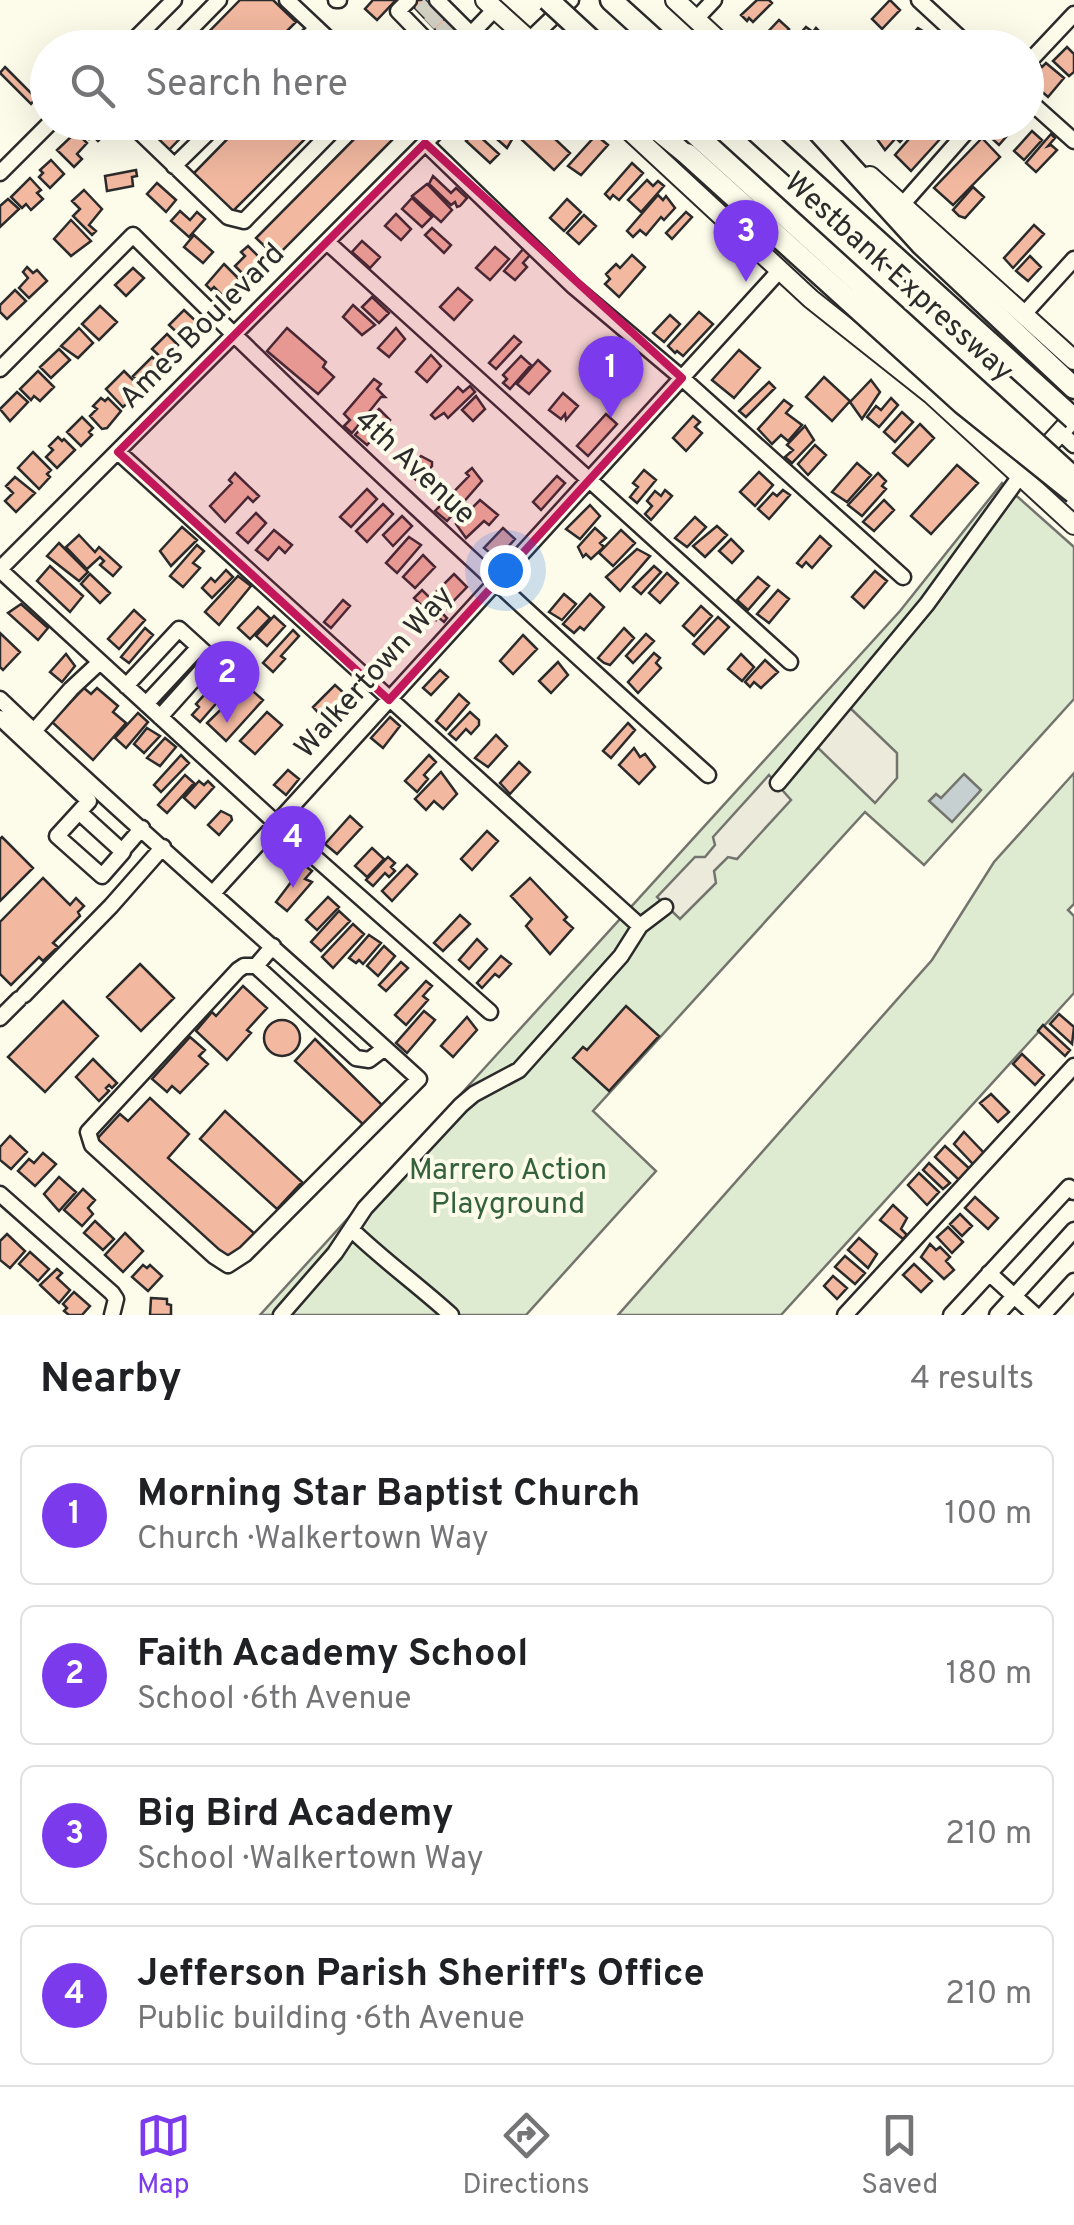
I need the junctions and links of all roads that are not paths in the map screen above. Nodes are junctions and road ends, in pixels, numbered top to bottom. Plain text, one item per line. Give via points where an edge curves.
1 (174, 0) edge
2 (219, 0) edge
3 (409, 0) edge
4 (548, 0) edge
5 (571, 0) edge
6 (611, 0) edge
7 (676, 0) edge
8 (714, 0) edge
9 (919, 0) edge
10 (295, 2) edge
11 (490, 5) edge
12 (1074, 14) edge
13 (696, 19) junction
14 (317, 28) edge
15 (446, 28) edge
16 (144, 30) edge
17 (190, 30) edge
18 (514, 30) edge
19 (543, 30) edge
20 (580, 30) edge
21 (644, 30) edge
22 (708, 30) edge
23 (952, 30) edge
24 (1044, 46) edge
25 (1044, 114) edge
26 (32, 140) edge
27 (147, 140) edge
28 (201, 140) edge
29 (323, 140) edge
30 (428, 140) edge
31 (639, 140) edge
32 (670, 140) edge
33 (702, 140) edge
34 (765, 140) edge
35 (826, 140) edge
36 (829, 140) edge
37 (959, 140) edge
38 (1074, 140) edge
39 (425, 143) junction
40 (174, 166) junction
41 (0, 173) edge
42 (902, 205) junction
43 (327, 242) junction
44 (1074, 260) edge
45 (780, 270) junction
46 (1024, 314) junction
47 (233, 335) junction
48 (1074, 360) edge
49 (0, 369) edge
50 (682, 378) junction
51 (1074, 388) edge
52 (1070, 428) edge
53 (118, 452) junction
54 (1020, 476) junction
55 (1074, 478) edge
56 (589, 480) junction
57 (1074, 493) edge
58 (1074, 525) edge
59 (0, 570) edge
60 (903, 577) dead end
61 (495, 583) junction
62 (199, 648) junction
63 (100, 662) junction
64 (790, 662) dead end
65 (126, 686) junction
66 (0, 699) edge
67 (388, 700) junction
68 (146, 704) junction
69 (160, 717) junction
70 (0, 718) edge
71 (34, 731) junction
72 (708, 774) dead end
73 (778, 783) dead end
74 (89, 801) junction
75 (276, 823) junction
76 (142, 828) junction
77 (163, 847) junction
78 (122, 851) junction
79 (214, 892) junction
80 (665, 907) dead end
81 (640, 926) junction
82 (273, 946) junction
83 (256, 966) junction
84 (332, 1000) junction
85 (490, 1012) dead end
86 (0, 1018) edge
87 (314, 1019) junction
88 (385, 1048) junction
89 (1074, 1066) edge
90 (1074, 1192) edge
91 (0, 1194) edge
92 (351, 1229) junction
93 (1074, 1230) edge
94 (989, 1273) junction
95 (1074, 1281) edge
96 (1014, 1296) junction
97 (112, 1315) edge
98 (281, 1315) edge
99 (451, 1315) edge
100 (846, 1315) edge
101 (951, 1315) edge
102 (997, 1315) edge
103 (1034, 1315) edge
104 (1043, 1315) edge

1 - 16 street
2 - 17 street
3 - 15 street via 398,12
4 - 20 highway, bridge
5 - 19 street
6 - 21 highway
7 - 13 main road
8 - 13 street
9 - 23 street
10 - 14 street
11 - 15 street
11 - 18 main road
12 - 24 street
13 - 22 main road
25 - 38 street
26 - 41 street
27 - 40 street
28 - 40 street
29 - 40 street via 244,221 228,217
30 - 39 street, Ames Boulevard
31 - 45 main road
32 - 57 highway, bridge via 963,404
33 - 55 highway, Westbank Expressway, bridge
34 - 52 highway, Westbank Expressway, bridge
35 - 51 highway via 922,245
36 - 42 main road, Westbank Expressway
37 - 42 street
39 - 43 street, Ames Boulevard
39 - 50 street
42 - 46 main road, Westbank Expressway
43 - 47 street, Ames Boulevard
43 - 56 street
44 - 46 street
45 - 50 street, Walkertown Way
45 - 54 main road
46 - 48 main road, Westbank Expressway
47 - 49 street, 4th Avenue via 133,235
47 - 53 street, Ames Boulevard
47 - 61 street, 4th Avenue
50 - 56 street, Walkertown Way
50 - 60 street
52 - 54 main road
53 - 59 street, Ames Boulevard
53 - 67 street
54 - 58 main road
54 - 73 street via 927,604
56 - 61 street, Walkertown Way
56 - 64 street
59 - 63 street
61 - 67 street, Walkertown Way
61 - 72 street, 4th Avenue
62 - 65 street via 179,629
62 - 68 street
62 - 69 street via 212,659
63 - 65 street
63 - 71 street
65 - 68 street
66 - 71 street
67 - 75 street, Walkertown Way
67 - 81 street
68 - 69 street
69 - 75 street
70 - 74 street
71 - 74 street
74 - 76 street
74 - 78 street
74 - 78 street via 57,836 102,876
75 - 79 street, Walkertown Way
75 - 85 street
76 - 77 street
76 - 78 street
77 - 79 street
77 - 86 street
79 - 82 street
80 - 81 street
81 - 92 street via 520,1070 460,1105
82 - 83 street
82 - 84 street
83 - 87 street
83 - 88 street via 238,970 88,1132 92,1145 221,1262 235,1263 419,1079
84 - 87 street
84 - 88 street
87 - 88 street via 362,1061
89 - 100 street
90 - 94 street via 1069,1188
91 - 97 street via 116,1299
92 - 98 street
92 - 99 street
93 - 96 street
94 - 96 street
94 - 101 street
95 - 104 street
96 - 102 street
96 - 103 street

